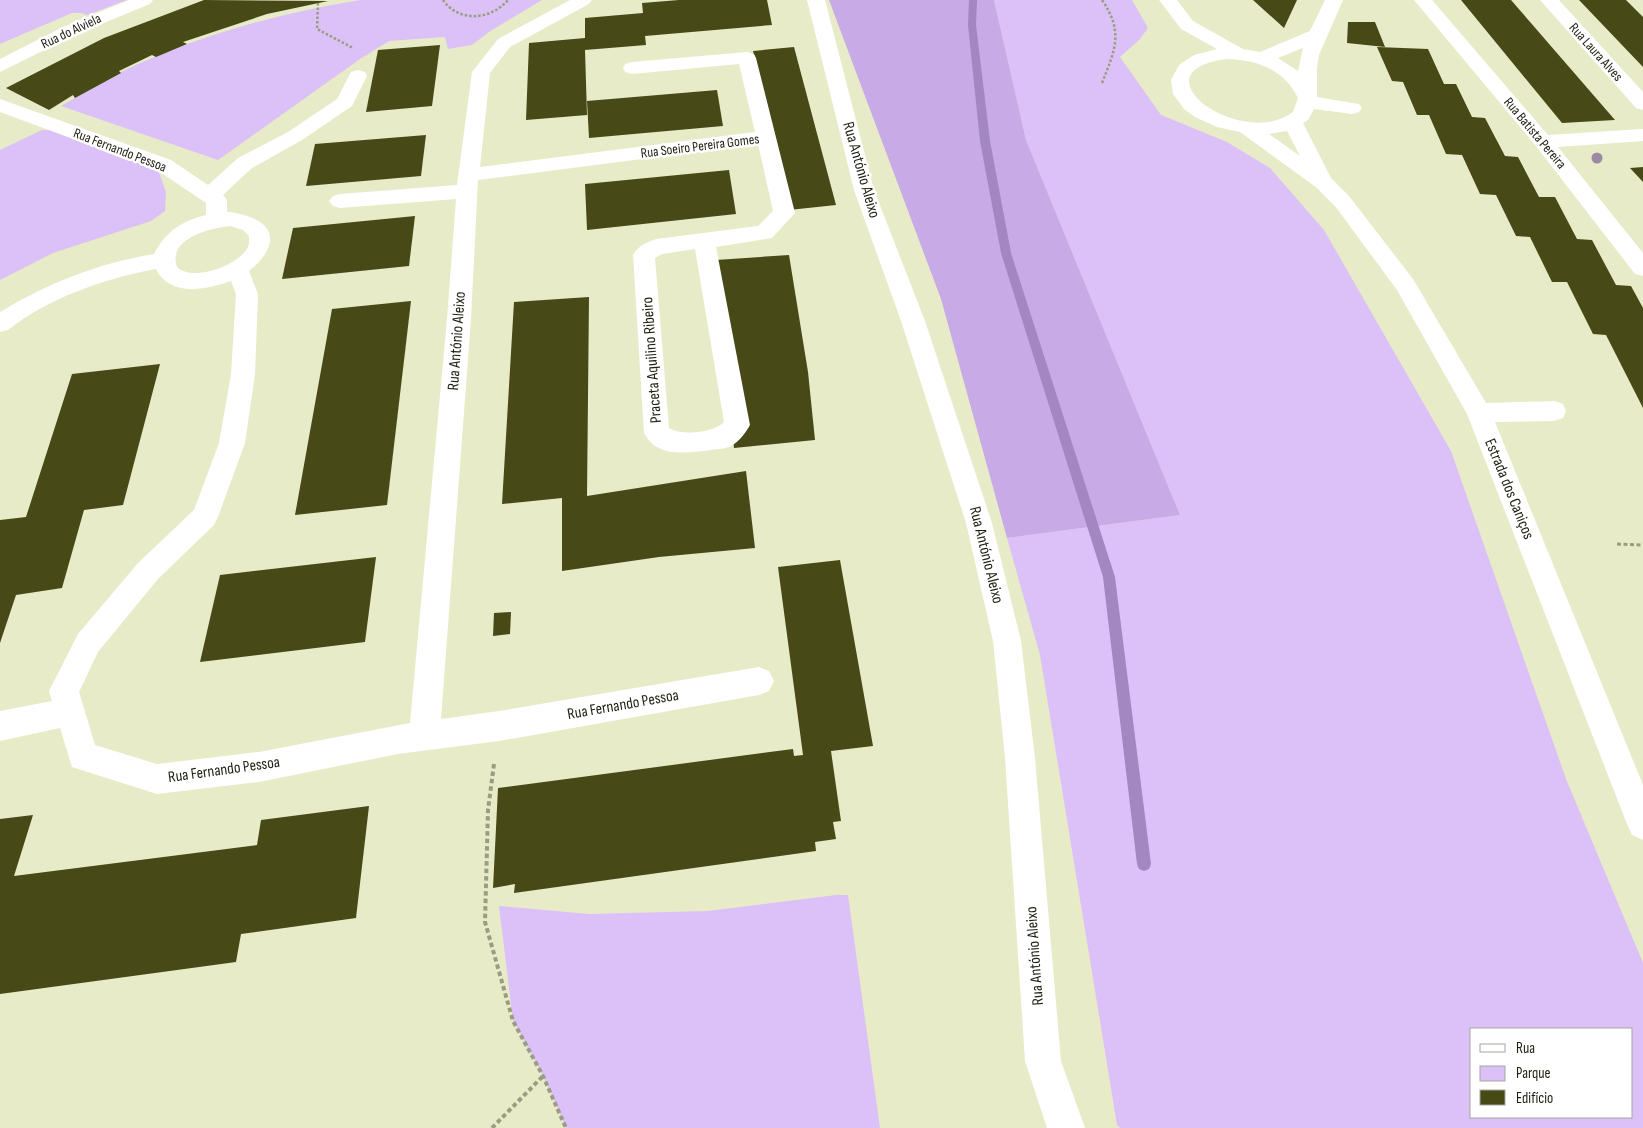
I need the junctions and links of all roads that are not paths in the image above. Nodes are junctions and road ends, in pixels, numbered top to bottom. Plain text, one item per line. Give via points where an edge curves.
1 (144, 0) edge
2 (583, 0) edge
3 (816, 0) edge
4 (1168, 0) edge
5 (1334, 0) edge
6 (1423, 0) edge
7 (1549, 0) edge
8 (1187, 25) junction
9 (1318, 34) junction
10 (1239, 54) junction
11 (1259, 58) junction
12 (1196, 60) junction
13 (0, 66) edge
14 (632, 68) dead end
15 (358, 76) road end
16 (1307, 99) junction
17 (1643, 104) edge
18 (0, 105) edge
19 (1352, 108) dead end
20 (1292, 121) junction
21 (1247, 128) junction
22 (1643, 135) edge
23 (766, 137) junction
24 (1543, 142) junction
25 (468, 183) junction
26 (1324, 183) junction
27 (209, 196) junction
28 (340, 200) dead end
29 (216, 220) junction
30 (1643, 232) edge
31 (1616, 233) junction
32 (704, 241) junction
33 (163, 260) junction
34 (1643, 268) edge
35 (238, 270) junction
36 (0, 324) edge
37 (1554, 411) dead end
38 (1479, 413) junction
39 (759, 681) dead end
40 (70, 712) junction
41 (0, 726) edge
42 (424, 736) junction
43 (1643, 824) edge
44 (1066, 1128) edge

1 - 13 street, Rua do Alviela via 71,30
2 - 25 street, Rua António Aleixo via 504,43 481,72
3 - 44 street, Rua António Aleixo via 864,190 912,321 979,523 1007,641 1020,758 1043,1061
4 - 8 street
5 - 9 street
6 - 24 street, Rua Batista Pereira
7 - 17 street, Rua Laura Alves
8 - 10 street
8 - 12 street
9 - 11 street
9 - 16 street via 1308,63
10 - 11 street
10 - 12 street
11 - 16 street via 1292,74 1302,85
12 - 21 street, Estrada dos Caniços via 1185,68 1180,80 1181,92 1190,104 1212,118
14 - 23 street via 747,58
15 - 27 street via 345,102 295,136 245,163
16 - 19 street
16 - 20 street via 1301,114
18 - 27 street, Rua Fernando Pessoa via 164,165
20 - 21 street, Estrada dos Caniços via 1279,126
20 - 26 street, Estrada dos Caniços
21 - 26 street, Estrada dos Caniços
22 - 24 street
23 - 25 street, Rua Soeiro Pereira Gomes
23 - 32 street, Rua Soeiro Pereira Gomes via 784,213 764,233
24 - 31 street, Rua Batista Pereira
25 - 28 street, Rua Soeiro Pereira Gomes
25 - 42 street, Rua António Aleixo
26 - 38 street, Estrada dos Caniços via 1342,201 1405,284
27 - 29 street via 216,200
29 - 33 street via 201,223 174,239
29 - 35 street via 243,221 258,233 260,242 256,252
30 - 31 street
31 - 34 street, Rua Batista Pereira
32 - 32 street, Praceta Aquilino Ribeiro via 737,425 724,438 675,444 657,433 644,255 656,248
33 - 35 street via 171,276 188,281 210,281
33 - 36 street via 89,277
35 - 40 street, Rua Fernando Pessoa via 247,294 244,374 232,443 205,517 148,571 88,643 64,691
37 - 38 street
38 - 43 street, Estrada dos Caniços
39 - 42 street, Rua Fernando Pessoa
40 - 41 street
40 - 42 street, Rua Fernando Pessoa via 83,756 157,780 258,767

